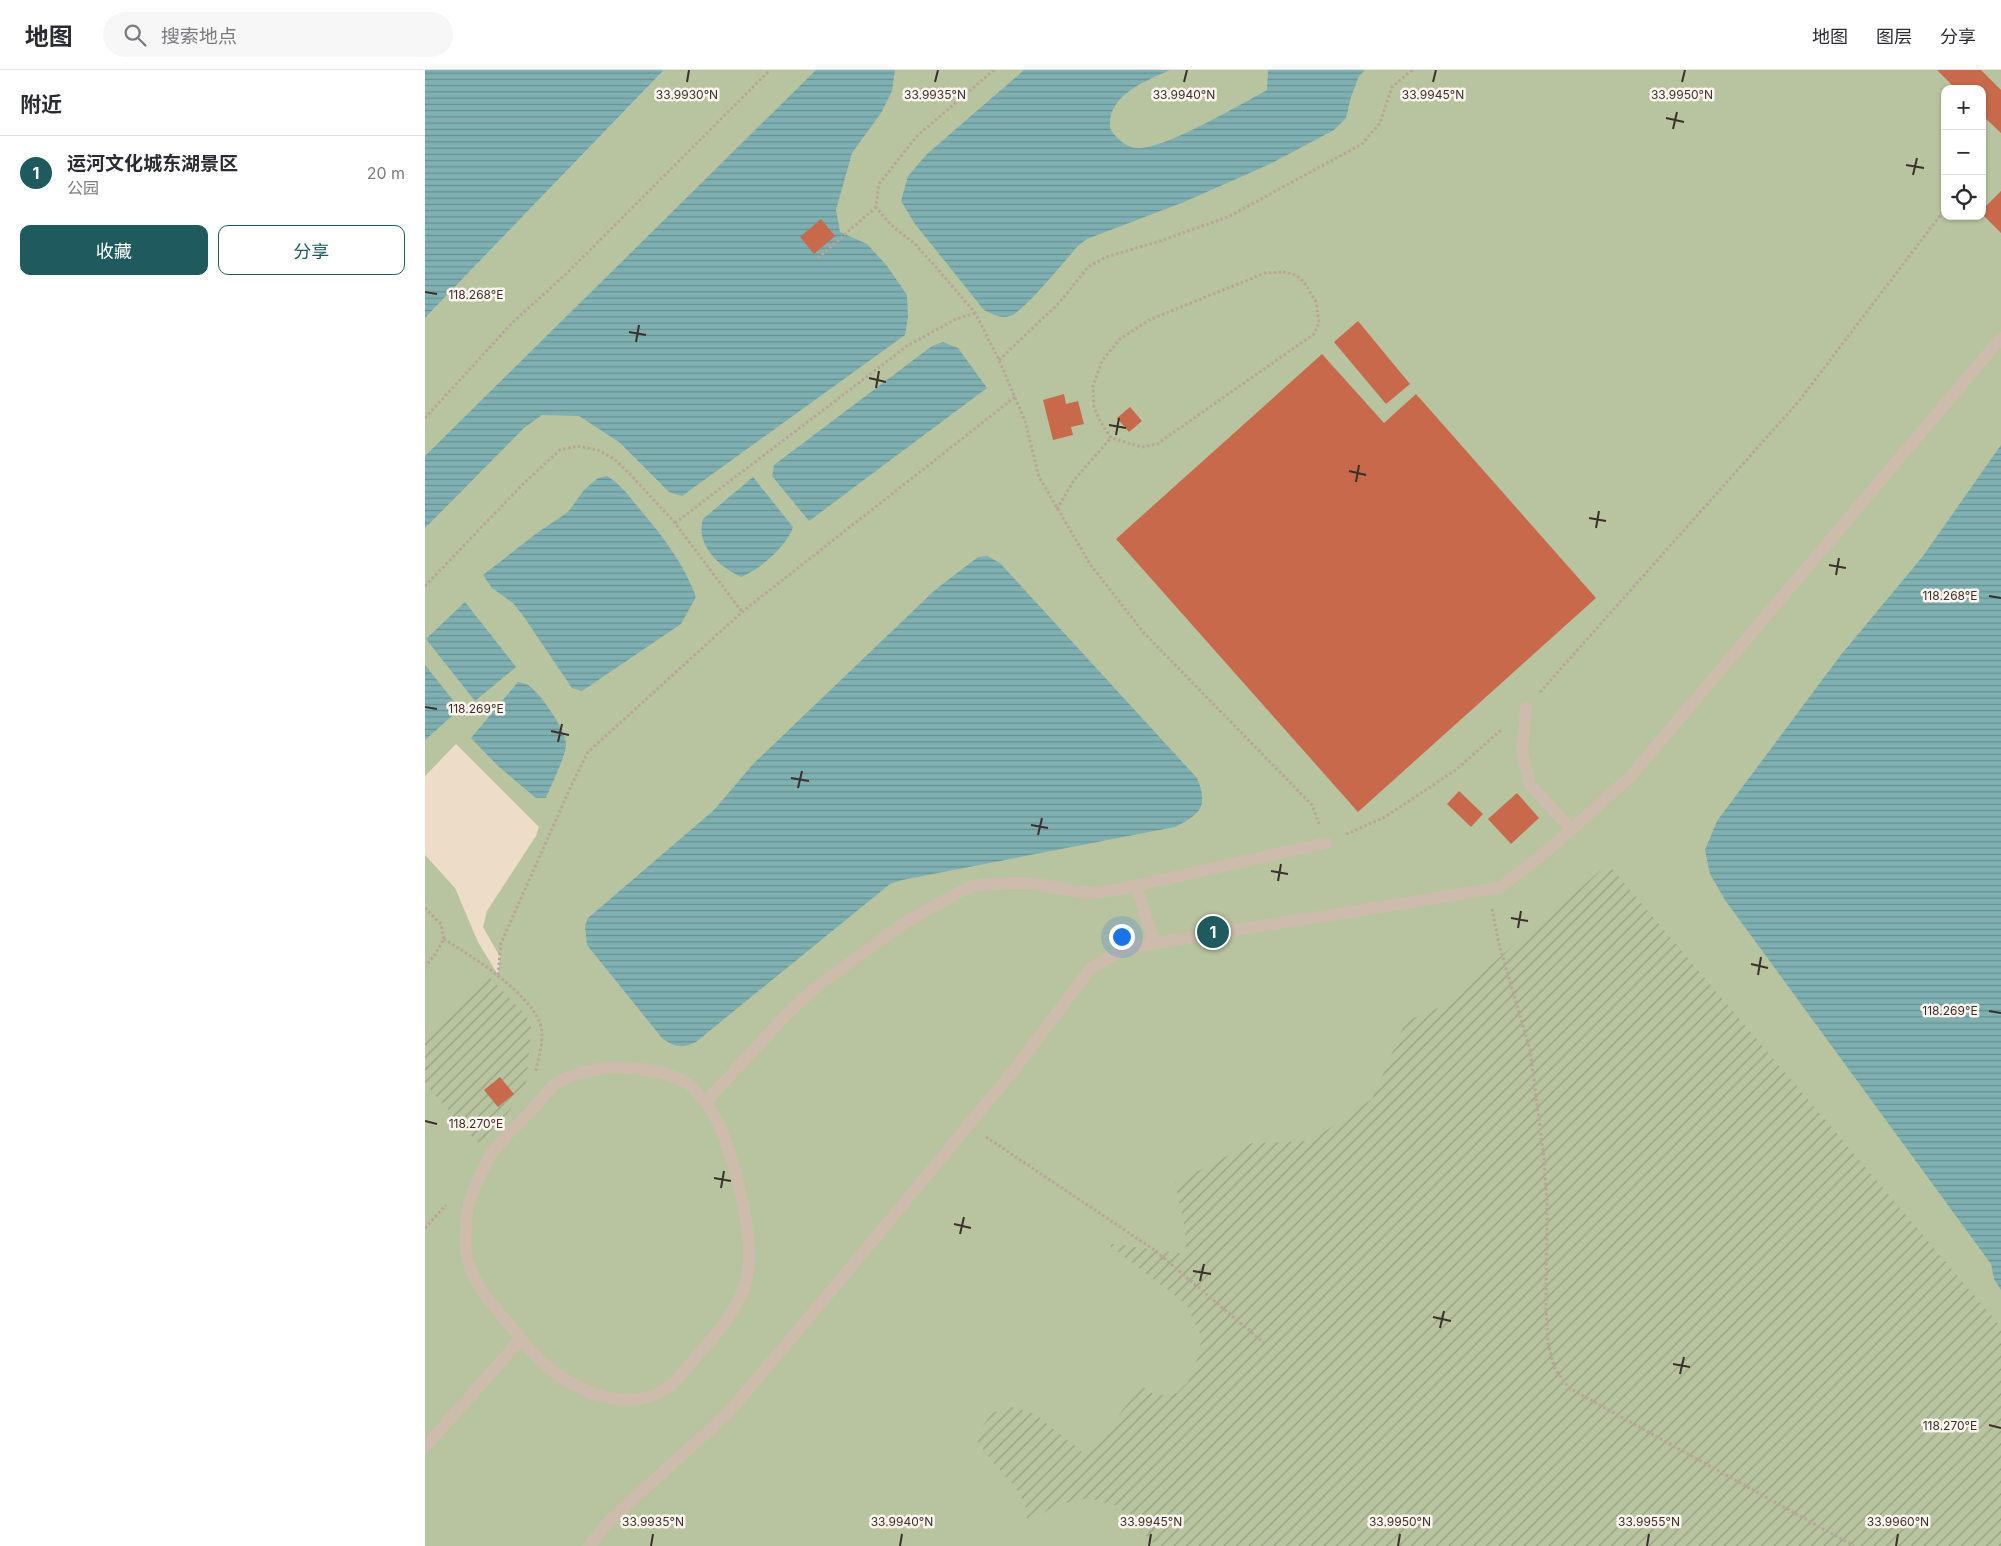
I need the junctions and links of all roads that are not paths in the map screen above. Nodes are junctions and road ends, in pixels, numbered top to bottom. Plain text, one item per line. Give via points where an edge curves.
1 (2001, 338) edge
2 (1527, 708) road end
3 (1571, 829) junction
4 (1326, 843) road end
5 (1136, 885) junction
6 (1153, 943) junction
7 (705, 1103) junction
8 (521, 1339) junction
9 (425, 1447) edge
10 (589, 1546) edge

1 - 3 street via 1629,777
2 - 3 street via 1522,750 1530,786
3 - 6 street via 1499,888
4 - 5 street
5 - 6 street
5 - 7 street via 1087,892 1031,883 972,886 903,924 815,988 786,1014
6 - 10 street via 1125,948 1090,969 1014,1070 728,1413 608,1522
7 - 8 street via 687,1083 645,1069 610,1067 580,1072 557,1082 492,1152 468,1204 466,1252 476,1282
7 - 8 street via 719,1125 740,1194 749,1239 747,1280 738,1303 712,1340 668,1388 651,1397 632,1401 592,1394 547,1366
8 - 9 street

